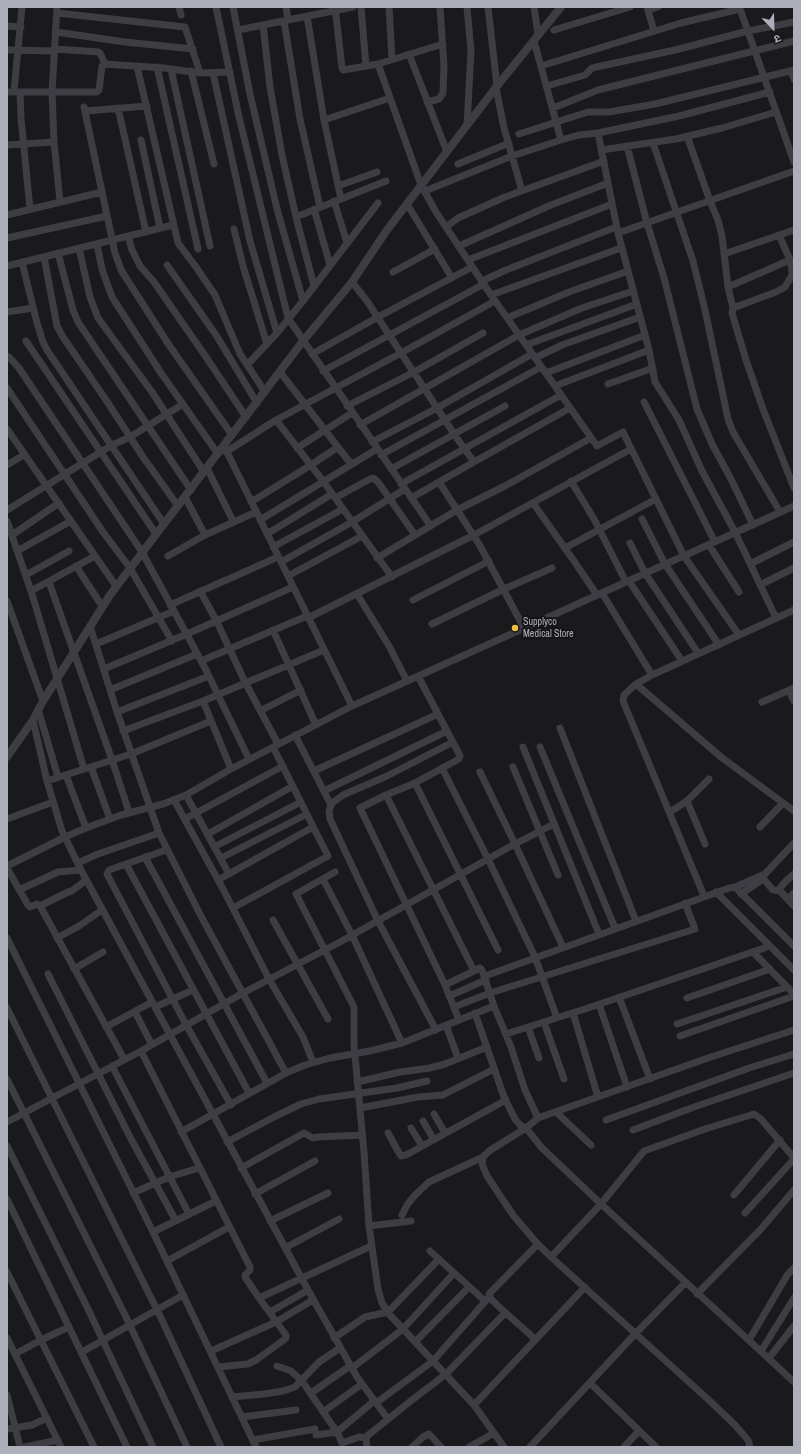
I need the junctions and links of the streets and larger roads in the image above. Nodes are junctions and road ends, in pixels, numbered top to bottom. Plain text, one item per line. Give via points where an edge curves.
1 (22, 7) edge
2 (179, 7) edge
3 (216, 7) edge
4 (233, 7) edge
5 (286, 7) edge
6 (353, 7) edge
7 (361, 7) edge
8 (389, 7) edge
9 (440, 7) edge
10 (467, 7) edge
11 (488, 7) edge
12 (534, 7) edge
13 (630, 7) edge
14 (658, 7) edge
15 (560, 8) edge
16 (647, 8) edge
17 (744, 8) edge
18 (335, 9) edge
19 (57, 10) edge
20 (181, 15) dead end
21 (307, 16) junction
22 (286, 20) junction
23 (794, 22) edge
24 (262, 25) junction
25 (7, 26) edge
26 (21, 27) junction
27 (238, 30) junction
28 (554, 30) dead end
29 (654, 31) junction
30 (748, 31) junction
31 (56, 32) junction
32 (536, 37) junction
33 (794, 41) edge
34 (443, 44) junction
35 (193, 49) junction
36 (7, 50) edge
37 (19, 50) junction
38 (54, 50) junction
39 (755, 50) junction
40 (409, 54) junction
41 (392, 59) junction
42 (104, 64) junction
43 (378, 64) junction
44 (137, 66) junction
45 (366, 66) junction
46 (541, 66) junction
47 (157, 68) junction
48 (171, 69) junction
49 (793, 70) edge
50 (191, 72) junction
51 (200, 72) junction
52 (230, 72) junction
53 (213, 73) junction
54 (764, 77) junction
55 (794, 79) edge
56 (547, 86) junction
57 (496, 87) junction
58 (14, 92) edge
59 (52, 92) junction
60 (770, 92) junction
61 (390, 98) junction
62 (427, 102) junction
63 (147, 106) junction
64 (118, 108) junction
65 (553, 108) junction
66 (776, 112) junction
67 (324, 120) junction
68 (557, 122) junction
69 (467, 125) junction
70 (598, 133) junction
71 (519, 134) dead end
72 (687, 136) junction
73 (141, 140) dead end
74 (561, 140) junction
75 (54, 142) junction
76 (653, 142) junction
77 (509, 143) junction
78 (24, 144) junction
79 (7, 145) edge
80 (627, 146) junction
81 (601, 150) junction
82 (447, 152) junction
83 (512, 156) junction
84 (604, 161) junction
85 (794, 162) edge
86 (214, 164) dead end
87 (458, 164) dead end
88 (794, 171) edge
89 (377, 172) dead end
90 (386, 181) dead end
91 (608, 183) junction
92 (338, 186) junction
93 (423, 188) junction
94 (522, 191) junction
95 (102, 192) junction
96 (338, 200) junction
97 (710, 201) junction
98 (60, 202) junction
99 (378, 203) dead end
100 (407, 204) junction
101 (612, 204) junction
102 (317, 208) junction
103 (30, 209) junction
104 (676, 213) junction
105 (7, 215) edge
106 (107, 216) junction
107 (296, 217) junction
108 (647, 223) junction
109 (173, 225) junction
110 (446, 227) junction
111 (160, 228) junction
112 (234, 229) dead end
113 (617, 230) junction
114 (794, 230) edge
115 (146, 232) junction
116 (779, 235) junction
117 (128, 236) junction
118 (7, 238) edge
119 (112, 240) junction
120 (347, 243) junction
121 (97, 244) junction
122 (210, 246) dead end
123 (459, 246) junction
124 (79, 248) junction
125 (198, 248) dead end
126 (622, 248) junction
127 (435, 249) junction
128 (58, 253) junction
129 (724, 254) junction
130 (44, 257) junction
131 (468, 260) junction
132 (790, 260) junction
133 (22, 262) junction
134 (167, 265) dead end
135 (330, 265) junction
136 (7, 266) edge
137 (472, 267) junction
138 (628, 270) junction
139 (392, 272) dead end
140 (452, 278) junction
141 (352, 282) junction
142 (483, 283) junction
143 (794, 284) edge
144 (314, 286) junction
145 (728, 286) junction
146 (785, 287) junction
147 (633, 291) junction
148 (493, 298) junction
149 (303, 301) junction
150 (637, 304) junction
151 (33, 308) junction
152 (733, 308) junction
153 (7, 312) edge
154 (378, 317) junction
155 (640, 317) junction
156 (288, 318) junction
157 (507, 318) junction
158 (277, 333) junction
159 (483, 333) dead end
160 (390, 335) junction
161 (519, 335) junction
162 (645, 335) junction
163 (26, 341) dead end
164 (303, 341) junction
165 (266, 344) junction
166 (526, 345) junction
167 (649, 350) junction
168 (401, 353) junction
169 (312, 354) junction
170 (7, 356) edge
171 (534, 356) junction
172 (247, 365) junction
173 (652, 368) junction
174 (544, 370) junction
175 (323, 371) junction
176 (280, 372) junction
177 (414, 372) junction
178 (608, 384) dead end
179 (555, 386) junction
180 (7, 388) edge
181 (335, 388) junction
182 (425, 388) junction
183 (265, 392) junction
184 (561, 395) junction
185 (644, 402) dead end
186 (256, 403) junction
187 (183, 404) junction
188 (305, 404) junction
189 (347, 406) junction
190 (505, 406) dead end
191 (437, 408) junction
192 (570, 408) junction
193 (352, 413) junction
194 (166, 414) junction
195 (246, 417) junction
196 (276, 420) junction
197 (445, 420) junction
198 (360, 425) junction
199 (148, 426) junction
200 (326, 430) junction
201 (8, 434) edge
202 (454, 434) junction
203 (232, 435) junction
204 (130, 437) junction
205 (591, 438) junction
206 (372, 442) junction
207 (112, 445) junction
208 (338, 447) junction
209 (297, 448) junction
210 (465, 449) junction
211 (631, 449) junction
212 (223, 450) junction
213 (379, 452) junction
214 (101, 453) junction
215 (24, 455) junction
216 (474, 462) junction
217 (82, 464) junction
218 (351, 464) junction
219 (7, 465) edge
220 (311, 465) junction
221 (391, 469) junction
222 (205, 470) junction
223 (65, 475) junction
224 (323, 481) junction
225 (439, 482) junction
226 (571, 482) junction
227 (47, 486) junction
228 (403, 487) junction
229 (794, 488) edge
230 (190, 490) junction
231 (334, 496) junction
232 (185, 497) junction
233 (411, 498) junction
234 (390, 499) junction
235 (656, 500) junction
236 (251, 502) junction
237 (59, 503) junction
238 (533, 503) junction
239 (178, 506) junction
240 (794, 506) edge
241 (343, 509) junction
242 (7, 510) edge
243 (457, 510) junction
244 (256, 512) junction
245 (780, 512) junction
246 (642, 519) dead end
247 (260, 520) junction
248 (7, 521) edge
249 (71, 521) junction
250 (233, 521) junction
251 (352, 522) junction
252 (164, 524) junction
253 (753, 524) junction
254 (430, 525) junction
255 (600, 530) junction
256 (736, 532) junction
257 (156, 534) junction
258 (267, 534) junction
259 (12, 535) junction
260 (205, 535) junction
261 (415, 535) junction
262 (474, 535) junction
263 (362, 536) junction
264 (794, 542) edge
265 (630, 543) dead end
266 (712, 543) junction
267 (273, 547) junction
268 (565, 548) junction
269 (17, 551) junction
270 (70, 551) dead end
271 (142, 552) junction
272 (95, 556) junction
273 (168, 556) dead end
274 (684, 556) junction
275 (377, 558) junction
276 (280, 559) junction
277 (489, 561) junction
278 (665, 564) junction
279 (750, 564) junction
280 (76, 566) junction
281 (130, 568) junction
282 (552, 568) dead end
283 (794, 568) edge
284 (645, 574) junction
285 (26, 575) junction
286 (288, 576) junction
287 (392, 577) junction
288 (628, 581) junction
289 (49, 582) junction
290 (760, 585) junction
291 (116, 586) junction
292 (293, 587) junction
293 (504, 589) junction
294 (31, 591) junction
295 (200, 591) junction
296 (739, 592) dead end
297 (357, 594) junction
298 (599, 594) junction
299 (413, 600) dead end
300 (7, 601) edge
301 (102, 606) junction
302 (172, 608) junction
303 (794, 610) edge
304 (308, 617) junction
305 (159, 618) junction
306 (776, 618) junction
307 (216, 620) junction
308 (432, 624) dead end
309 (90, 626) junction
310 (524, 628) junction
311 (273, 630) junction
312 (186, 634) junction
313 (739, 635) junction
314 (172, 641) junction
315 (96, 644) junction
316 (719, 644) junction
317 (230, 649) junction
318 (324, 650) junction
319 (74, 652) junction
320 (698, 653) junction
321 (197, 654) junction
322 (201, 661) junction
323 (682, 661) junction
324 (289, 664) junction
325 (104, 669) junction
326 (652, 675) junction
327 (209, 676) junction
328 (418, 676) junction
329 (58, 677) junction
330 (407, 681) junction
331 (245, 682) junction
332 (636, 684) junction
333 (110, 690) junction
334 (301, 690) junction
335 (791, 690) edge
336 (218, 694) junction
337 (43, 701) junction
338 (203, 701) junction
339 (794, 701) edge
340 (762, 702) dead end
341 (352, 706) junction
342 (38, 709) junction
343 (260, 711) junction
344 (117, 712) junction
345 (438, 714) junction
346 (33, 720) junction
347 (211, 721) junction
348 (316, 725) junction
349 (560, 728) dead end
350 (124, 731) junction
351 (447, 731) junction
352 (295, 735) junction
353 (453, 742) junction
354 (275, 746) junction
355 (523, 747) dead end
356 (540, 747) dead end
357 (131, 754) junction
358 (7, 757) edge
359 (249, 759) junction
360 (112, 760) junction
361 (283, 766) junction
362 (513, 767) dead end
363 (87, 768) junction
364 (442, 768) junction
365 (231, 769) junction
366 (314, 771) junction
367 (480, 772) dead end
368 (66, 775) junction
369 (58, 777) junction
370 (709, 779) dead end
371 (47, 781) junction
372 (415, 783) junction
373 (293, 786) junction
374 (324, 791) junction
375 (186, 795) junction
376 (386, 796) junction
377 (174, 800) junction
378 (687, 801) junction
379 (53, 802) junction
380 (301, 802) junction
381 (783, 803) junction
382 (331, 805) junction
383 (150, 808) junction
384 (794, 811) edge
385 (129, 812) junction
386 (670, 812) junction
387 (196, 813) junction
388 (307, 814) junction
389 (7, 819) edge
390 (110, 819) junction
391 (185, 819) junction
392 (554, 824) junction
393 (313, 826) junction
394 (760, 827) dead end
395 (86, 828) junction
396 (540, 831) junction
397 (159, 833) junction
398 (208, 834) junction
399 (65, 837) junction
400 (794, 843) edge
401 (515, 844) junction
402 (705, 844) dead end
403 (214, 847) junction
404 (166, 850) junction
405 (145, 857) junction
406 (221, 858) junction
407 (488, 859) junction
408 (78, 863) junction
409 (126, 864) junction
410 (7, 867) edge
411 (82, 870) junction
412 (335, 872) dead end
413 (229, 874) junction
414 (460, 874) junction
415 (794, 874) edge
416 (558, 875) dead end
417 (762, 877) junction
418 (323, 879) junction
419 (86, 880) junction
420 (218, 880) junction
421 (735, 887) junction
422 (20, 890) junction
423 (432, 890) junction
424 (780, 891) junction
425 (716, 892) junction
426 (794, 893) edge
427 (741, 894) junction
428 (704, 896) junction
429 (788, 899) junction
430 (685, 903) junction
431 (406, 905) junction
432 (40, 906) junction
433 (794, 906) edge
434 (233, 908) junction
435 (102, 910) junction
436 (273, 920) dead end
437 (378, 921) junction
438 (636, 921) junction
439 (616, 928) junction
440 (599, 934) junction
441 (352, 935) junction
442 (7, 938) edge
443 (57, 938) junction
444 (770, 946) junction
445 (794, 946) edge
446 (563, 947) junction
447 (498, 950) dead end
448 (324, 951) junction
449 (103, 952) dead end
450 (753, 952) junction
451 (535, 957) junction
452 (298, 964) junction
453 (74, 969) junction
454 (770, 969) junction
455 (794, 970) edge
456 (474, 971) junction
457 (48, 974) dead end
458 (542, 977) junction
459 (485, 978) junction
460 (269, 979) junction
461 (445, 985) junction
462 (787, 987) junction
463 (193, 990) junction
464 (490, 993) junction
465 (243, 994) junction
466 (794, 995) edge
467 (449, 996) junction
468 (619, 997) junction
469 (687, 998) dead end
470 (173, 1000) junction
471 (153, 1004) junction
472 (224, 1004) junction
473 (599, 1004) junction
474 (494, 1006) junction
475 (454, 1007) junction
476 (7, 1008) edge
477 (134, 1012) junction
478 (475, 1013) junction
479 (573, 1013) junction
480 (206, 1014) junction
481 (557, 1018) junction
482 (328, 1019) dead end
483 (459, 1020) junction
484 (544, 1022) junction
485 (678, 1024) dead end
486 (186, 1025) junction
487 (446, 1025) junction
488 (106, 1027) junction
489 (528, 1027) junction
490 (436, 1030) junction
491 (794, 1030) edge
492 (506, 1034) junction
493 (170, 1035) junction
494 (680, 1036) dead end
495 (402, 1043) junction
496 (152, 1045) junction
497 (487, 1047) junction
498 (141, 1051) junction
499 (354, 1054) junction
500 (794, 1054) edge
501 (458, 1058) junction
502 (539, 1058) dead end
503 (124, 1059) junction
504 (313, 1062) junction
505 (112, 1066) junction
506 (494, 1069) junction
507 (286, 1073) junction
508 (794, 1073) edge
509 (98, 1074) junction
510 (7, 1079) edge
511 (564, 1079) dead end
512 (650, 1079) junction
513 (428, 1081) dead end
514 (357, 1082) junction
515 (267, 1083) junction
516 (79, 1084) junction
517 (627, 1087) junction
518 (250, 1093) junction
519 (359, 1093) junction
520 (598, 1097) junction
521 (52, 1098) junction
522 (506, 1100) junction
523 (231, 1104) junction
524 (360, 1108) junction
525 (556, 1112) junction
526 (24, 1113) junction
527 (434, 1114) dead end
528 (213, 1115) junction
529 (538, 1118) junction
530 (606, 1120) dead end
531 (423, 1121) dead end
532 (7, 1122) edge
533 (411, 1128) dead end
534 (526, 1128) junction
535 (633, 1130) dead end
536 (181, 1132) junction
537 (388, 1133) dead end
538 (445, 1133) junction
539 (362, 1135) junction
540 (434, 1140) junction
541 (780, 1140) junction
542 (227, 1142) junction
543 (591, 1145) dead end
544 (7, 1146) edge
545 (422, 1146) junction
546 (483, 1157) junction
547 (794, 1158) edge
548 (315, 1161) dead end
549 (199, 1168) junction
550 (241, 1168) junction
551 (170, 1176) junction
552 (156, 1184) junction
553 (794, 1190) edge
554 (133, 1193) junction
555 (328, 1193) dead end
556 (255, 1194) junction
557 (734, 1195) dead end
558 (7, 1199) edge
559 (216, 1201) junction
560 (601, 1204) junction
561 (745, 1213) dead end
562 (190, 1214) junction
563 (402, 1215) dead end
564 (338, 1219) dead end
565 (176, 1220) junction
566 (270, 1221) junction
567 (411, 1221) dead end
568 (369, 1226) junction
569 (229, 1227) junction
570 (153, 1232) junction
571 (538, 1244) junction
572 (371, 1246) junction
573 (285, 1248) junction
574 (430, 1251) dead end
575 (551, 1257) junction
576 (439, 1259) junction
577 (167, 1261) junction
578 (794, 1268) edge
579 (7, 1272) edge
580 (454, 1273) junction
581 (301, 1278) junction
582 (685, 1283) junction
583 (469, 1287) junction
584 (585, 1287) junction
585 (308, 1290) junction
586 (697, 1294) junction
587 (183, 1295) junction
588 (259, 1298) junction
589 (794, 1298) edge
590 (487, 1299) junction
591 (313, 1300) junction
592 (157, 1310) junction
593 (270, 1312) junction
594 (388, 1312) junction
595 (505, 1313) junction
596 (276, 1322) junction
597 (130, 1325) junction
598 (794, 1326) edge
599 (69, 1327) junction
600 (403, 1329) junction
601 (636, 1333) junction
602 (334, 1338) junction
603 (535, 1339) junction
604 (7, 1340) edge
605 (41, 1340) junction
606 (749, 1340) junction
607 (102, 1341) junction
608 (415, 1342) junction
609 (340, 1348) junction
610 (210, 1351) junction
611 (761, 1351) junction
612 (82, 1352) junction
613 (15, 1354) junction
614 (768, 1358) junction
615 (433, 1361) junction
616 (278, 1366) dead end
617 (218, 1367) junction
618 (351, 1367) junction
619 (446, 1374) junction
620 (302, 1381) junction
621 (794, 1382) edge
622 (590, 1383) junction
623 (362, 1384) junction
624 (311, 1393) junction
625 (232, 1397) junction
626 (7, 1398) edge
627 (375, 1402) junction
628 (474, 1405) junction
629 (296, 1410) dead end
630 (323, 1412) junction
631 (242, 1417) junction
632 (47, 1418) junction
633 (388, 1419) junction
634 (15, 1428) junction
635 (7, 1429) edge
636 (640, 1431) junction
637 (337, 1432) junction
638 (494, 1433) junction
639 (366, 1438) junction
640 (60, 1444) edge
641 (254, 1444) edge
642 (20, 1447) edge
643 (25, 1447) edge
644 (94, 1447) edge
645 (127, 1447) edge
646 (153, 1447) edge
647 (187, 1447) edge
648 (221, 1447) edge
649 (367, 1447) edge
650 (412, 1447) edge
651 (441, 1447) edge
652 (469, 1447) edge
653 (504, 1447) edge
654 (530, 1447) edge
655 (624, 1447) edge
656 (656, 1447) edge
657 (750, 1447) edge

1 - 26 street
2 - 20 street
3 - 52 street
4 - 27 street
5 - 22 street
6 - 18 street
7 - 45 street
8 - 41 street
9 - 34 street
10 - 69 street via 471,50
11 - 57 street
12 - 32 street
13 - 28 street
14 - 16 street
15 - 32 street
16 - 29 street
17 - 29 street
17 - 30 street
18 - 21 street
18 - 45 street via 342,69
19 - 31 street
19 - 35 street via 185,27
21 - 22 street
21 - 67 street
22 - 24 street
22 - 102 street via 300,119
23 - 30 street
24 - 27 street
24 - 107 street via 282,155
25 - 26 street
26 - 37 street
27 - 149 street via 277,209
29 - 46 street
30 - 39 street
30 - 56 street via 592,68 585,75
31 - 35 street
31 - 38 street
32 - 46 street
32 - 57 street
33 - 39 street
34 - 40 street
34 - 62 street via 443,93 440,99
35 - 51 street
36 - 37 street
37 - 38 street
37 - 58 street
38 - 42 street via 99,52
38 - 59 street
39 - 54 street
39 - 65 street via 598,90
40 - 41 street
40 - 62 street
41 - 43 street
42 - 44 street
42 - 59 street via 98,91
43 - 45 street
43 - 61 street
44 - 47 street
44 - 63 street
46 - 56 street
47 - 48 street
47 - 125 street
48 - 50 street
48 - 122 street
49 - 54 street
49 - 55 street
50 - 51 street
50 - 86 street
51 - 53 street
52 - 53 street
52 - 156 street
53 - 158 street via 250,241
54 - 60 street
54 - 68 street via 655,104 609,112 588,112
56 - 65 street
57 - 69 street
57 - 77 street
58 - 59 street
58 - 78 street
59 - 75 street
60 - 66 street
60 - 70 street via 679,116
61 - 67 street
61 - 93 street
62 - 82 street
63 - 64 street
63 - 109 street
64 - 95 street via 85,109
64 - 115 street
65 - 68 street
66 - 72 street
66 - 85 street
67 - 92 street
68 - 71 street
68 - 74 street
69 - 82 street
70 - 74 street
70 - 81 street
72 - 76 street
72 - 97 street
73 - 111 street
74 - 83 street
75 - 78 street
75 - 98 street
76 - 80 street
76 - 104 street
77 - 83 street
77 - 87 street
78 - 79 street
78 - 103 street
80 - 81 street
80 - 108 street
81 - 84 street
82 - 93 street
83 - 93 street
83 - 94 street
84 - 91 street
84 - 94 street
88 - 97 street
89 - 92 street
90 - 96 street
91 - 101 street
91 - 123 street
92 - 96 street
93 - 100 street
93 - 110 street
94 - 110 street via 458,218
95 - 98 street
95 - 106 street
96 - 102 street
96 - 120 street
97 - 104 street
97 - 129 street via 718,220
98 - 103 street
99 - 120 street
100 - 127 street
100 - 141 street
101 - 113 street
101 - 131 street
102 - 107 street
102 - 135 street
103 - 105 street
104 - 108 street
104 - 245 street via 705,310 728,419
106 - 118 street
106 - 119 street
107 - 144 street
108 - 113 street
108 - 253 street via 664,278 697,410
109 - 111 street
109 - 172 street via 178,243 214,295
110 - 123 street
111 - 115 street
112 - 165 street
113 - 126 street
113 - 142 street via 506,270
114 - 116 street
115 - 117 street
116 - 129 street
116 - 132 street
117 - 119 street
117 - 195 street via 140,266 154,282
119 - 121 street
119 - 203 street via 121,270 169,345
120 - 135 street
121 - 124 street
121 - 187 street via 112,297
123 - 131 street
124 - 128 street
124 - 194 street via 90,297 98,318
126 - 138 street
126 - 148 street
127 - 139 street
127 - 140 street
128 - 130 street
128 - 199 street via 78,322
129 - 145 street
130 - 133 street
130 - 204 street via 57,326
131 - 137 street
132 - 145 street
132 - 146 street via 792,275
133 - 136 street
133 - 151 street
134 - 186 street via 216,335
135 - 144 street
137 - 140 street
137 - 142 street
138 - 147 street
138 - 157 street
140 - 154 street
141 - 154 street
141 - 164 street
142 - 148 street
142 - 160 street
143 - 146 street
144 - 149 street
145 - 152 street
146 - 152 street
147 - 150 street
147 - 161 street via 582,308
148 - 157 street
148 - 168 street
149 - 156 street
150 - 155 street
150 - 166 street
151 - 153 street
151 - 207 street via 47,350
152 - 229 street via 732,313 762,409
154 - 160 street
154 - 169 street
155 - 162 street
155 - 171 street
156 - 158 street
156 - 164 street
157 - 161 street
158 - 165 street
159 - 177 street
160 - 168 street
160 - 175 street
161 - 166 street
161 - 182 street
162 - 167 street
162 - 174 street
163 - 214 street
164 - 169 street
164 - 176 street
165 - 172 street
166 - 171 street
167 - 173 street
167 - 179 street
168 - 177 street
168 - 181 street
169 - 175 street
170 - 217 street via 19,368
171 - 174 street
171 - 191 street
172 - 183 street
173 - 178 street
173 - 256 street via 656,382 679,420 702,470
174 - 179 street
174 - 197 street
175 - 181 street
176 - 183 street
176 - 188 street
177 - 182 street
177 - 189 street
179 - 184 street
180 - 223 street
181 - 188 street
181 - 189 street
182 - 191 street
182 - 198 street
183 - 186 street
184 - 192 street
184 - 210 street
185 - 266 street
186 - 195 street
187 - 194 street
187 - 212 street
188 - 196 street
188 - 200 street
189 - 193 street
190 - 202 street
191 - 197 street
191 - 206 street
192 - 205 street
192 - 216 street
193 - 198 street
193 - 200 street
194 - 199 street
194 - 222 street
195 - 203 street
196 - 209 street
196 - 212 street
197 - 202 street
197 - 213 street
198 - 206 street
199 - 204 street
199 - 230 street
200 - 208 street
200 - 209 street
201 - 215 street
202 - 210 street
202 - 221 street
203 - 212 street
204 - 207 street
204 - 239 street
205 - 211 street via 596,446 622,432
205 - 243 street
206 - 213 street
207 - 214 street
207 - 252 street
208 - 218 street
208 - 220 street
209 - 220 street
210 - 216 street
210 - 228 street
211 - 226 street
211 - 235 street
212 - 222 street
212 - 236 street
213 - 218 street
213 - 221 street
214 - 217 street
214 - 257 street
215 - 219 street
215 - 227 street
216 - 225 street
217 - 223 street
217 - 271 street
218 - 224 street
220 - 224 street
220 - 236 street
221 - 228 street
222 - 230 street
222 - 250 street
223 - 227 street
223 - 281 street
224 - 231 street
224 - 247 street
225 - 233 street
225 - 243 street
226 - 238 street
226 - 255 street
227 - 237 street
227 - 242 street
228 - 233 street
228 - 234 street
230 - 232 street
231 - 234 street via 373,478
231 - 241 street
231 - 258 street
232 - 239 street
232 - 260 street
233 - 254 street
234 - 251 street
234 - 261 street
235 - 255 street
235 - 274 street
236 - 244 street
237 - 249 street
237 - 259 street
238 - 262 street
238 - 268 street
239 - 252 street
240 - 245 street
241 - 251 street
241 - 267 street
243 - 254 street
243 - 262 street
244 - 247 street
244 - 250 street
245 - 253 street
246 - 278 street
247 - 258 street
248 - 259 street
249 - 269 street
249 - 272 street
250 - 260 street
251 - 263 street
251 - 276 street
252 - 257 street
253 - 256 street
254 - 261 street
255 - 268 street
255 - 288 street
256 - 266 street
256 - 279 street
257 - 271 street
258 - 267 street
259 - 269 street
260 - 273 street
261 - 275 street
262 - 277 street
262 - 287 street
263 - 275 street
263 - 286 street
264 - 279 street
265 - 284 street
266 - 274 street
266 - 296 street
267 - 276 street
268 - 298 street
269 - 285 street
270 - 285 street
271 - 281 street
271 - 302 street
272 - 280 street
272 - 291 street
274 - 278 street
274 - 313 street
275 - 287 street
276 - 286 street
276 - 295 street
277 - 293 street
277 - 299 street
278 - 284 street
278 - 316 street
279 - 290 street
280 - 289 street
280 - 301 street
281 - 291 street
281 - 305 street
282 - 293 street
283 - 290 street
284 - 288 street
284 - 320 street
285 - 294 street
286 - 292 street
287 - 297 street
288 - 298 street
288 - 323 street
289 - 294 street
289 - 319 street
290 - 306 street
291 - 301 street
292 - 304 street
292 - 307 street
293 - 308 street
293 - 310 street
294 - 329 street
295 - 302 street
295 - 307 street
297 - 304 street
297 - 330 street
298 - 310 street
298 - 326 street
300 - 337 street
301 - 309 street
302 - 305 street
302 - 312 street
303 - 306 street
304 - 311 street
304 - 318 street
305 - 314 street
305 - 315 street
306 - 313 street
307 - 312 street
307 - 317 street
309 - 315 street
309 - 319 street
310 - 328 street
311 - 317 street
311 - 324 street
312 - 314 street
312 - 321 street
313 - 316 street
314 - 325 street
315 - 325 street
316 - 320 street
317 - 322 street
317 - 331 street
318 - 324 street
318 - 341 street
319 - 329 street
319 - 360 street
320 - 323 street
321 - 322 street
321 - 333 street
322 - 327 street
323 - 326 street
324 - 331 street
324 - 334 street
325 - 333 street
326 - 332 street
327 - 336 street
327 - 344 street
328 - 330 street
328 - 345 street
329 - 337 street
329 - 363 street
330 - 341 street
331 - 336 street
331 - 343 street
332 - 381 street via 721,757
332 - 386 street via 624,695 624,701
333 - 344 street
334 - 343 street
334 - 348 street
335 - 339 street
335 - 340 street
336 - 338 street
336 - 359 street
337 - 342 street
338 - 347 street
338 - 350 street
341 - 348 street
342 - 346 street
342 - 369 street
343 - 354 street
344 - 350 street
345 - 351 street
345 - 366 street
346 - 358 street
346 - 371 street
347 - 357 street
347 - 365 street
348 - 352 street
349 - 438 street
350 - 357 street
351 - 353 street
351 - 374 street
352 - 354 street
352 - 366 street
353 - 364 street via 459,759
353 - 382 street via 343,795
354 - 359 street
354 - 361 street
355 - 392 street
356 - 439 street
357 - 360 street
357 - 383 street
359 - 365 street
360 - 363 street
360 - 385 street
361 - 373 street
361 - 387 street
362 - 396 street
363 - 368 street
363 - 390 street
364 - 372 street
364 - 407 street
365 - 375 street
366 - 374 street
367 - 401 street
368 - 369 street
368 - 395 street
369 - 371 street
370 - 378 street
371 - 379 street
372 - 376 street
372 - 414 street
373 - 380 street
373 - 398 street
374 - 382 street
375 - 377 street
375 - 387 street
376 - 423 street
376 - 431 street via 360,808
377 - 383 street
377 - 391 street
378 - 386 street
378 - 402 street
379 - 389 street
379 - 399 street
380 - 388 street
380 - 403 street
381 - 384 street
381 - 394 street
382 - 437 street via 330,819
383 - 385 street
383 - 397 street
385 - 390 street
386 - 428 street
387 - 391 street
387 - 398 street
388 - 393 street
388 - 406 street
390 - 395 street
391 - 420 street
392 - 396 street
392 - 440 street
393 - 413 street
393 - 434 street via 328,856
395 - 399 street
396 - 401 street
396 - 416 street
397 - 404 street
397 - 408 street
398 - 403 street
399 - 408 street
399 - 410 street
400 - 417 street
401 - 407 street
401 - 446 street
403 - 406 street
404 - 405 street
404 - 465 street
405 - 409 street
405 - 472 street
406 - 413 street
407 - 414 street
407 - 451 street
408 - 411 street
409 - 463 street
409 - 470 street via 109,870 108,876
410 - 422 street
411 - 419 street
411 - 422 street via 58,872
412 - 418 street
413 - 420 street
414 - 423 street
414 - 447 street
415 - 424 street
417 - 421 street
417 - 424 street via 773,890
417 - 427 street
418 - 441 street
418 - 448 street via 296,894
419 - 432 street via 72,891
419 - 435 street
420 - 434 street
421 - 425 street
421 - 427 street
422 - 432 street via 28,905
423 - 431 street
423 - 456 street
424 - 429 street
425 - 428 street
425 - 444 street
426 - 429 street
427 - 445 street
428 - 430 street
429 - 433 street
430 - 438 street
430 - 458 street via 695,928
431 - 437 street
431 - 461 street
432 - 443 street
434 - 460 street
435 - 443 street
435 - 471 street
436 - 452 street
437 - 441 street
437 - 490 street
438 - 439 street
439 - 440 street
440 - 446 street
441 - 448 street
441 - 495 street
442 - 516 street
443 - 453 street
444 - 450 street
444 - 455 street
446 - 451 street
448 - 452 street
448 - 499 street via 354,1007
449 - 453 street
450 - 454 street
450 - 468 street
451 - 458 street
451 - 459 street
452 - 460 street
452 - 482 street
453 - 488 street
454 - 462 street
454 - 469 street
456 - 459 street via 480,968
456 - 461 street
457 - 509 street
458 - 464 street
458 - 481 street
459 - 464 street
459 - 467 street
460 - 465 street
460 - 504 street via 303,1037
461 - 467 street
462 - 466 street
462 - 485 street
463 - 470 street
463 - 480 street
464 - 474 street
464 - 475 street
465 - 472 street
465 - 507 street
466 - 494 street
467 - 475 street
468 - 473 street
468 - 512 street
470 - 471 street
470 - 486 street
471 - 477 street
471 - 493 street
472 - 480 street
472 - 515 street
473 - 479 street
473 - 517 street
474 - 478 street
474 - 492 street
475 - 483 street
476 - 521 street
477 - 488 street
477 - 496 street
478 - 483 street
478 - 497 street
479 - 481 street
479 - 520 street
480 - 486 street
480 - 518 street
481 - 484 street
483 - 487 street
484 - 489 street
484 - 511 street
486 - 493 street
486 - 523 street
487 - 490 street
487 - 501 street
488 - 503 street
489 - 492 street
489 - 502 street
490 - 495 street
491 - 512 street
492 - 529 street via 525,1090
493 - 496 street
493 - 528 street
495 - 499 street
496 - 498 street
497 - 501 street
497 - 506 street
498 - 503 street
498 - 536 street
499 - 504 street
499 - 514 street
500 - 530 street
501 - 514 street via 430,1068
503 - 505 street
504 - 507 street
505 - 509 street
505 - 551 street
506 - 522 street
506 - 524 street via 443,1095
507 - 515 street
508 - 535 street
509 - 516 street
509 - 552 street
510 - 526 street
512 - 517 street
513 - 519 street
514 - 519 street
515 - 518 street
516 - 521 street
516 - 554 street
517 - 520 street
518 - 523 street
519 - 524 street
519 - 542 street via 319,1098 301,1104
520 - 525 street
521 - 526 street
521 - 592 street
522 - 534 street via 515,1119
522 - 538 street
523 - 528 street
524 - 539 street
525 - 529 street
525 - 543 street
526 - 532 street
526 - 597 street
527 - 538 street
528 - 536 street
528 - 542 street
529 - 534 street
531 - 540 street
533 - 545 street
534 - 546 street
534 - 560 street via 542,1148
536 - 549 street
537 - 545 street via 401,1156
538 - 540 street
539 - 550 street via 313,1138 304,1133
539 - 568 street
540 - 545 street
541 - 547 street
541 - 557 street
541 - 560 street via 754,1114 705,1129 644,1151
542 - 550 street
544 - 607 street
546 - 563 street via 429,1182 415,1194
546 - 571 street via 482,1164 487,1176 513,1215
547 - 561 street
548 - 556 street
549 - 551 street
549 - 559 street
550 - 556 street
551 - 552 street
551 - 562 street
552 - 554 street
552 - 565 street
553 - 586 street via 761,1229
554 - 570 street
555 - 566 street
556 - 566 street
558 - 599 street
559 - 562 street
559 - 569 street
560 - 575 street
560 - 582 street
562 - 565 street
564 - 573 street
565 - 570 street
566 - 573 street
567 - 568 street
568 - 572 street
569 - 577 street
569 - 588 street via 250,1267 245,1275
570 - 577 street
571 - 575 street
571 - 590 street
572 - 581 street
572 - 594 street via 378,1289
573 - 581 street
574 - 576 street
575 - 584 street
576 - 580 street
576 - 594 street
577 - 587 street
578 - 606 street
579 - 605 street
580 - 583 street
580 - 600 street
581 - 585 street
581 - 588 street
582 - 586 street
582 - 601 street
583 - 590 street
583 - 608 street
584 - 601 street
584 - 603 street
585 - 591 street
585 - 593 street
586 - 606 street
587 - 592 street
587 - 610 street
588 - 593 street
589 - 611 street
590 - 595 street via 490,1298
590 - 615 street
591 - 596 street
591 - 602 street
592 - 597 street
592 - 648 street
593 - 596 street
594 - 600 street
594 - 602 street via 365,1317
595 - 603 street
595 - 619 street
596 - 610 street
596 - 617 street via 286,1335 281,1342 248,1364
597 - 607 street
597 - 647 street
598 - 614 street
599 - 605 street
599 - 612 street
600 - 608 street
600 - 618 street
601 - 622 street
601 - 657 street via 735,1425 748,1440
602 - 609 street
603 - 628 street
604 - 613 street
605 - 613 street
605 - 644 street
606 - 611 street
607 - 612 street
607 - 646 street
608 - 615 street
609 - 618 street
609 - 620 street via 319,1362
610 - 617 street
611 - 614 street
612 - 645 street
613 - 632 street
614 - 621 street
615 - 619 street
615 - 627 street
616 - 620 street via 291,1371
617 - 625 street
618 - 623 street
618 - 624 street
619 - 628 street
619 - 633 street
620 - 624 street
620 - 625 street via 295,1387 283,1391
622 - 636 street
622 - 654 street
623 - 627 street
623 - 630 street
624 - 630 street
625 - 631 street
626 - 634 street
627 - 633 street
627 - 637 street
628 - 638 street
629 - 631 street
630 - 637 street
631 - 641 street
632 - 634 street
632 - 640 street
633 - 639 street
634 - 635 street
634 - 642 street
636 - 655 street
636 - 656 street
637 - 639 street via 344,1443 359,1437
637 - 641 street via 315,1432
638 - 652 street
638 - 653 street
639 - 649 street
640 - 643 street
650 - 651 street via 429,1434

